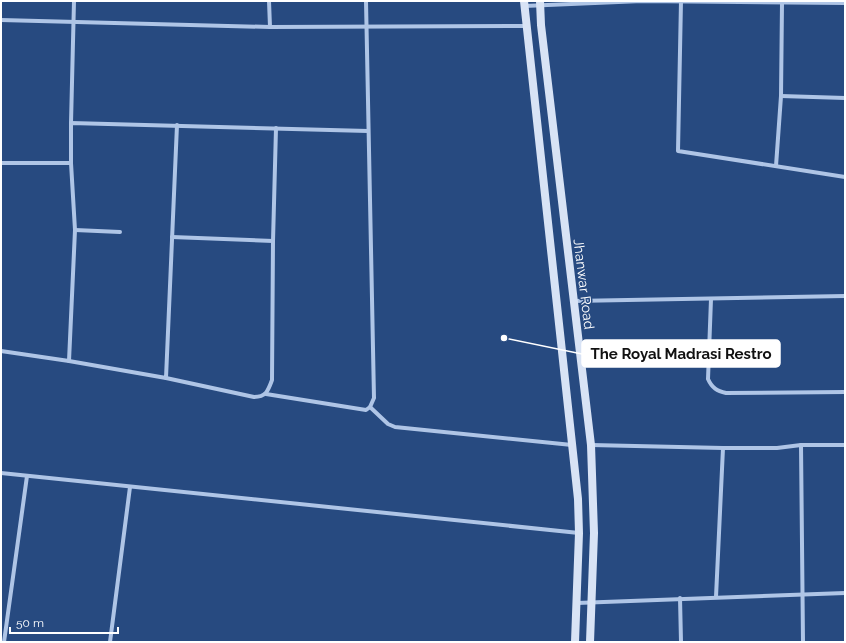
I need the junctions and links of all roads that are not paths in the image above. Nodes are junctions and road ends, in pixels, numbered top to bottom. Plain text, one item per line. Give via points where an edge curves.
1 (74, 1) edge
2 (269, 1) edge
3 (366, 1) edge
4 (681, 1) edge
5 (540, 3) edge
6 (782, 3) junction
7 (845, 3) edge
8 (524, 4) edge
9 (1, 20) edge
10 (74, 22) junction
11 (526, 26) junction
12 (270, 27) junction
13 (366, 28) junction
14 (781, 96) junction
15 (845, 98) edge
16 (71, 123) junction
17 (177, 125) junction
18 (276, 128) junction
19 (368, 131) junction
20 (1, 163) edge
21 (71, 163) junction
22 (776, 166) junction
23 (845, 177) edge
24 (75, 230) junction
25 (120, 232) dead end
26 (172, 238) junction
27 (273, 241) junction
28 (845, 296) edge
29 (711, 299) junction
30 (573, 301) junction
31 (1, 351) edge
32 (69, 361) junction
33 (166, 378) junction
34 (845, 392) edge
35 (266, 394) junction
36 (370, 407) junction
37 (572, 445) junction
38 (591, 445) junction
39 (801, 445) junction
40 (845, 445) edge
41 (723, 448) junction
42 (1, 473) edge
43 (27, 476) junction
44 (130, 487) junction
45 (579, 533) junction
46 (845, 593) edge
47 (802, 594) junction
48 (716, 596) junction
49 (680, 598) junction
50 (592, 601) junction
51 (577, 603) junction
52 (4, 642) edge
53 (110, 642) edge
54 (575, 642) edge
55 (590, 642) edge
56 (681, 642) edge
57 (803, 642) edge

1 - 10 street
2 - 12 street
3 - 13 street
4 - 5 street
4 - 6 street
4 - 22 street via 678,151
5 - 8 street
5 - 30 street, Jhanwar Road
6 - 7 street
6 - 14 street
8 - 11 street, Jhanwar Road
9 - 10 street
10 - 12 street
10 - 16 street
11 - 13 street
11 - 37 street, Jhanwar Road
12 - 13 street
13 - 19 street
14 - 15 street
14 - 22 street
16 - 17 street
16 - 21 street
17 - 18 street
17 - 26 street
18 - 19 street
18 - 27 street
19 - 36 street via 374,398
20 - 21 street
21 - 24 street
22 - 23 street
24 - 25 street
24 - 32 street
26 - 27 street
26 - 33 street
27 - 35 street via 272,380
28 - 29 street
29 - 30 street
29 - 34 street via 708,379 717,391
30 - 38 street, Jhanwar Road
31 - 32 street
32 - 33 street
33 - 35 street via 254,397
35 - 36 street via 366,410
36 - 37 street via 388,424 395,427
37 - 45 street, Jhanwar Road
38 - 41 street
38 - 50 street, Jhanwar Road via 594,533
39 - 40 street
39 - 41 street via 777,448
39 - 47 street
41 - 48 street
42 - 43 street
43 - 44 street
43 - 52 street
44 - 45 street
44 - 53 street
45 - 51 street, Jhanwar Road
46 - 47 street
47 - 48 street
47 - 57 street
48 - 49 street
49 - 50 street
49 - 56 street
50 - 51 street
50 - 55 street, Jhanwar Road
51 - 54 street, Jhanwar Road

